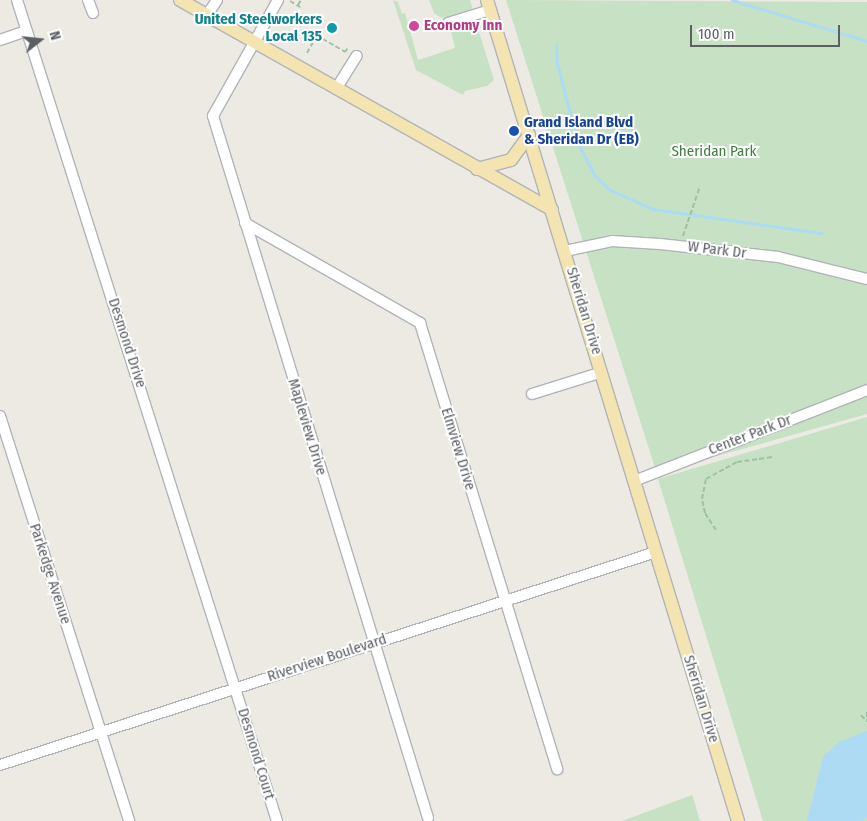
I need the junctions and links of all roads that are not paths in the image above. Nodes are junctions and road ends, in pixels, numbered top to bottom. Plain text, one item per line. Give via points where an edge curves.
1 (17, 0) edge
2 (88, 0) edge
3 (180, 0) edge
4 (217, 0) edge
5 (278, 0) edge
6 (488, 5) edge
7 (93, 13) dead end
8 (207, 16) junction
9 (448, 23) dead end
10 (26, 31) junction
11 (0, 40) edge
12 (254, 42) junction
13 (357, 56) dead end
14 (336, 89) junction
15 (529, 135) junction
16 (477, 168) junction
17 (552, 210) junction
18 (245, 223) junction
19 (565, 250) junction
20 (867, 279) edge
21 (602, 372) junction
22 (867, 390) edge
23 (532, 394) dead end
24 (0, 416) edge
25 (634, 481) junction
26 (656, 552) junction
27 (504, 601) junction
28 (374, 643) junction
29 (236, 687) junction
30 (100, 732) junction
31 (0, 765) edge
32 (557, 769) dead end
33 (428, 818) dead end
34 (129, 821) edge
35 (277, 821) edge
36 (738, 821) edge

1 - 10 street, Desmond Drive
2 - 7 street
3 - 8 main road
4 - 8 street
5 - 12 street, Mapleview Drive
6 - 9 street
6 - 15 main road, Sheridan Drive
8 - 12 main road
10 - 11 street
10 - 29 street, Desmond Drive
12 - 14 main road
12 - 18 street, Mapleview Drive via 213,116
13 - 14 street
14 - 16 main road
15 - 16 main road via 511,160
15 - 17 main road, Sheridan Drive
16 - 17 main road
17 - 19 main road, Sheridan Drive
18 - 27 street, Elmview Drive via 420,323
18 - 28 street, Mapleview Drive
19 - 20 street, W Park Dr via 612,241 682,246 778,257
19 - 21 main road, Sheridan Drive
21 - 23 street
21 - 25 main road, Sheridan Drive
22 - 25 street, Center Park Dr
24 - 30 street, Parkedge Avenue
25 - 26 main road, Sheridan Drive
26 - 27 street, Riverview Boulevard
26 - 36 main road, Sheridan Drive
27 - 28 street, Riverview Boulevard
27 - 32 street, Elmview Drive
28 - 29 street, Riverview Boulevard
28 - 33 street, Mapleview Drive
29 - 30 street, Riverview Boulevard
29 - 35 street, Desmond Court
30 - 31 street, Riverview Boulevard
30 - 34 street, Parkedge Avenue

